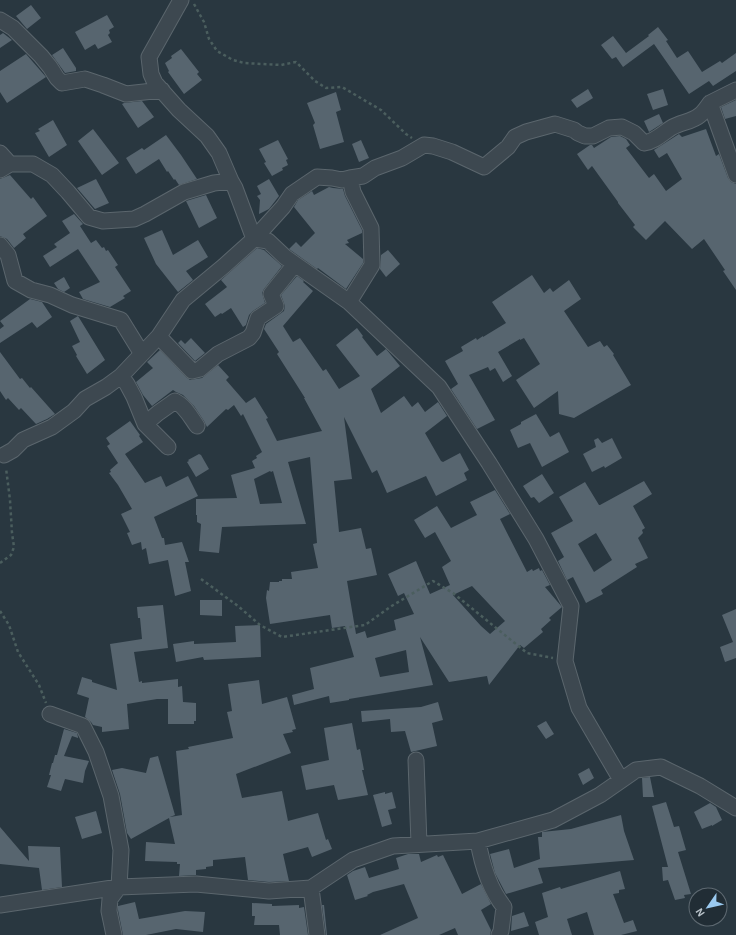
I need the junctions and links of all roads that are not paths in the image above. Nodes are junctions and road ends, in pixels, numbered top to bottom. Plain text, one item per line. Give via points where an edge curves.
1 (181, 0) edge
2 (0, 20) edge
3 (162, 90) junction
4 (736, 90) edge
5 (710, 103) junction
6 (3, 162) edge
7 (736, 175) edge
8 (350, 178) junction
9 (231, 181) junction
10 (254, 239) junction
11 (0, 245) edge
12 (295, 264) junction
13 (349, 302) junction
14 (159, 336) junction
15 (142, 354) junction
16 (121, 376) junction
17 (145, 424) junction
18 (197, 426) dead end
19 (168, 447) dead end
20 (4, 455) road end
21 (50, 714) road end
22 (416, 760) dead end
23 (621, 780) junction
24 (736, 808) edge
25 (478, 841) junction
26 (419, 844) junction
27 (119, 887) junction
28 (311, 888) junction
29 (0, 905) edge
30 (114, 935) edge
31 (317, 935) edge
32 (499, 935) edge

1 - 3 street via 149,57 151,74
2 - 3 street via 13,28 41,56 62,83 85,79 126,94
3 - 9 street via 207,136 219,152
4 - 5 street
5 - 7 street
5 - 8 street via 700,115 670,128 648,143 644,143 634,133 622,127 609,128 592,136 585,136 555,124 516,137 484,167 452,152 424,145 363,176
6 - 9 street via 33,164 52,175 89,217 103,221 134,218 184,192
8 - 10 street via 342,180 317,177 292,194
8 - 13 street via 353,192 371,228 372,265
9 - 10 street
10 - 12 street via 268,241
10 - 14 street via 183,300
11 - 15 street via 8,255 15,281 31,290 121,320
12 - 13 street
12 - 14 street via 271,294 276,306 258,318 253,334 218,354 200,369 192,371
13 - 23 street via 439,387 536,539 571,606 565,661 579,708
14 - 15 street
15 - 16 street
16 - 17 street via 134,397
16 - 20 street via 52,426 23,440
17 - 18 street via 175,401 187,411
17 - 19 street
21 - 27 street via 83,726 96,752 111,796 121,850
22 - 26 street
23 - 24 street via 636,770 661,767 700,786
23 - 25 street via 600,795 553,820
25 - 26 street
25 - 32 street via 489,881 504,907
26 - 28 street via 393,846 353,860
27 - 28 street via 196,884 269,891
27 - 29 street
27 - 30 street via 110,899 109,911
28 - 31 street

